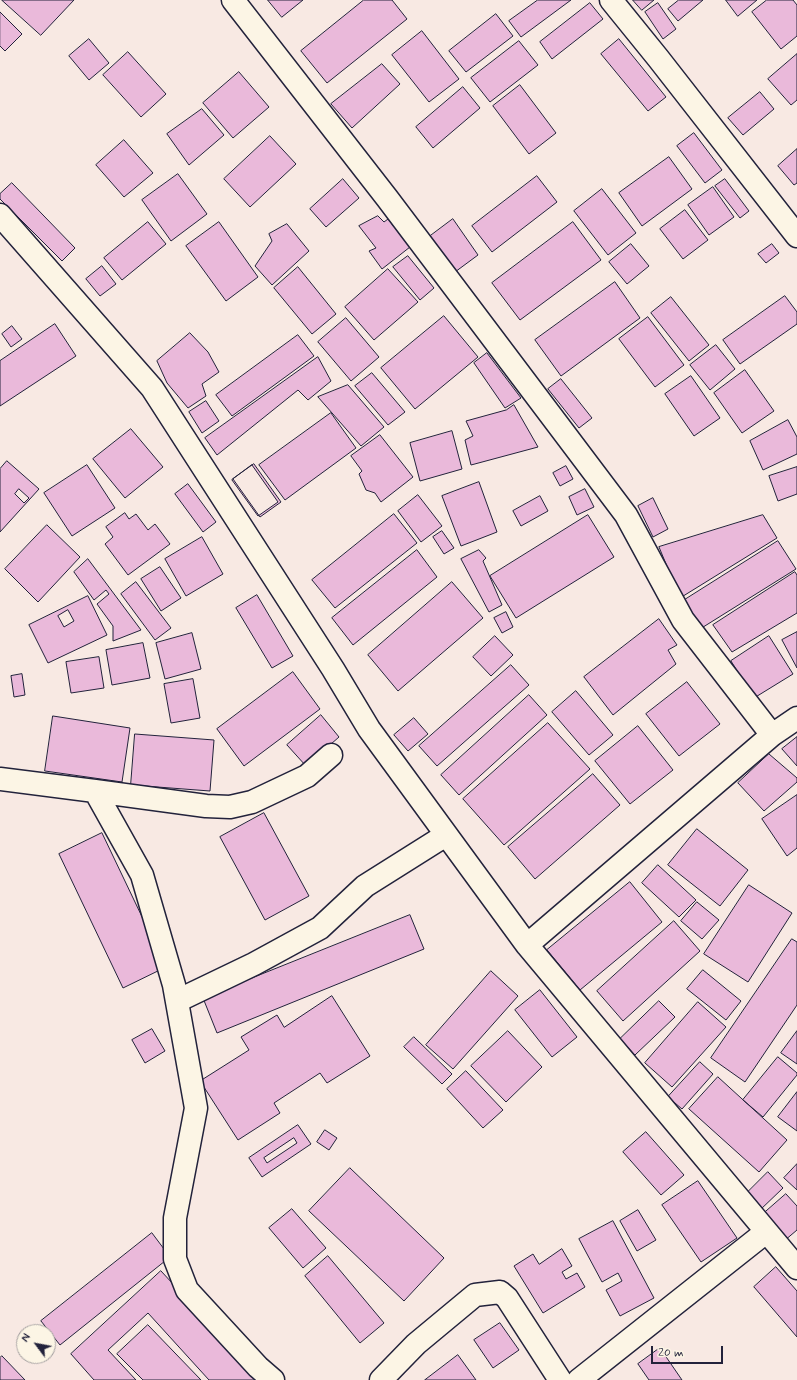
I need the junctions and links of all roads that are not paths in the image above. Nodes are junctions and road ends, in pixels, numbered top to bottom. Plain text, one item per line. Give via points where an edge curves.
1 (233, 0) edge
2 (611, 0) edge
3 (0, 215) edge
4 (797, 236) edge
5 (797, 718) edge
6 (772, 735) junction
7 (332, 755) dead end
8 (0, 779) edge
9 (95, 791) junction
10 (446, 835) junction
11 (528, 945) junction
12 (177, 1001) junction
13 (766, 1232) junction
14 (797, 1268) edge
15 (273, 1380) edge
16 (381, 1380) edge
17 (560, 1380) edge
18 (579, 1380) edge

1 - 6 street via 387,198 626,515 682,620
2 - 4 street
3 - 10 street via 152,388 369,729
5 - 6 street
6 - 11 street
7 - 9 street via 308,776 252,802 230,807
8 - 9 street
9 - 12 street via 142,875
10 - 11 street
10 - 12 street via 365,886 320,928 254,964
11 - 13 street
12 - 15 street via 196,1108 175,1218 176,1259 187,1290
13 - 14 street
13 - 18 street
16 - 17 street via 416,1344 475,1295 500,1292 507,1298

